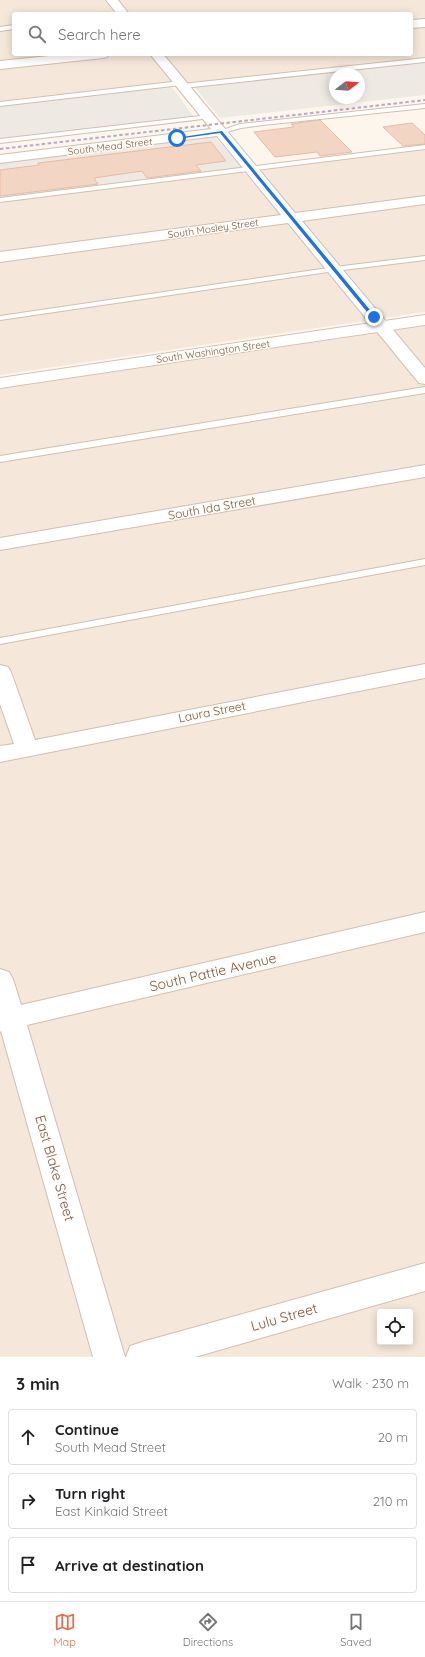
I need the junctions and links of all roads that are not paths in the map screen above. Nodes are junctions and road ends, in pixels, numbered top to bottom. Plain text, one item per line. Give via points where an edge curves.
1 (112, 0) edge
2 (121, 12) edge
3 (425, 23) edge
4 (413, 24) edge
5 (12, 27) edge
6 (0, 29) edge
7 (84, 56) edge
8 (158, 56) edge
9 (425, 60) edge
10 (0, 65) edge
11 (182, 84) junction
12 (0, 104) edge
13 (425, 106) edge
14 (209, 117) junction
15 (220, 132) junction
16 (0, 141) edge
17 (425, 147) edge
18 (0, 158) edge
19 (252, 169) junction
20 (0, 200) edge
21 (425, 200) edge
22 (292, 218) junction
23 (0, 257) edge
24 (425, 258) edge
25 (335, 269) junction
26 (0, 318) edge
27 (425, 320) edge
28 (382, 326) junction
29 (425, 379) edge
30 (0, 383) edge
31 (425, 390) edge
32 (0, 459) edge
33 (425, 471) edge
34 (0, 544) edge
35 (425, 562) edge
36 (0, 641) edge
37 (425, 671) edge
38 (0, 672) edge
39 (27, 748) junction
40 (0, 754) edge
41 (425, 922) edge
42 (0, 979) edge
43 (6, 1020) edge
44 (425, 1277) edge
45 (110, 1357) edge
46 (142, 1357) edge

1 - 2 street
3 - 4 street
5 - 6 lane
7 - 10 street
8 - 11 street
9 - 11 lane
11 - 12 lane
11 - 14 street
13 - 15 lane via 263,123
14 - 15 street
14 - 16 lane
15 - 18 street, South Mead Street
15 - 19 street
17 - 19 lane
19 - 20 lane
19 - 22 street
21 - 22 street, South Mosley Street
22 - 23 street, South Mosley Street
22 - 25 street
24 - 25 lane
25 - 26 lane
25 - 28 street
27 - 28 street, South Washington Street
28 - 29 street
28 - 30 street, South Washington Street
31 - 32 lane
33 - 34 street, South Ida Street
35 - 36 lane
37 - 39 street, Laura Street
38 - 39 street
39 - 40 street, Laura Street
41 - 43 street, South Pattie Avenue
42 - 43 street, East Blake Street
43 - 45 street, East Blake Street
44 - 46 street, Lulu Street

